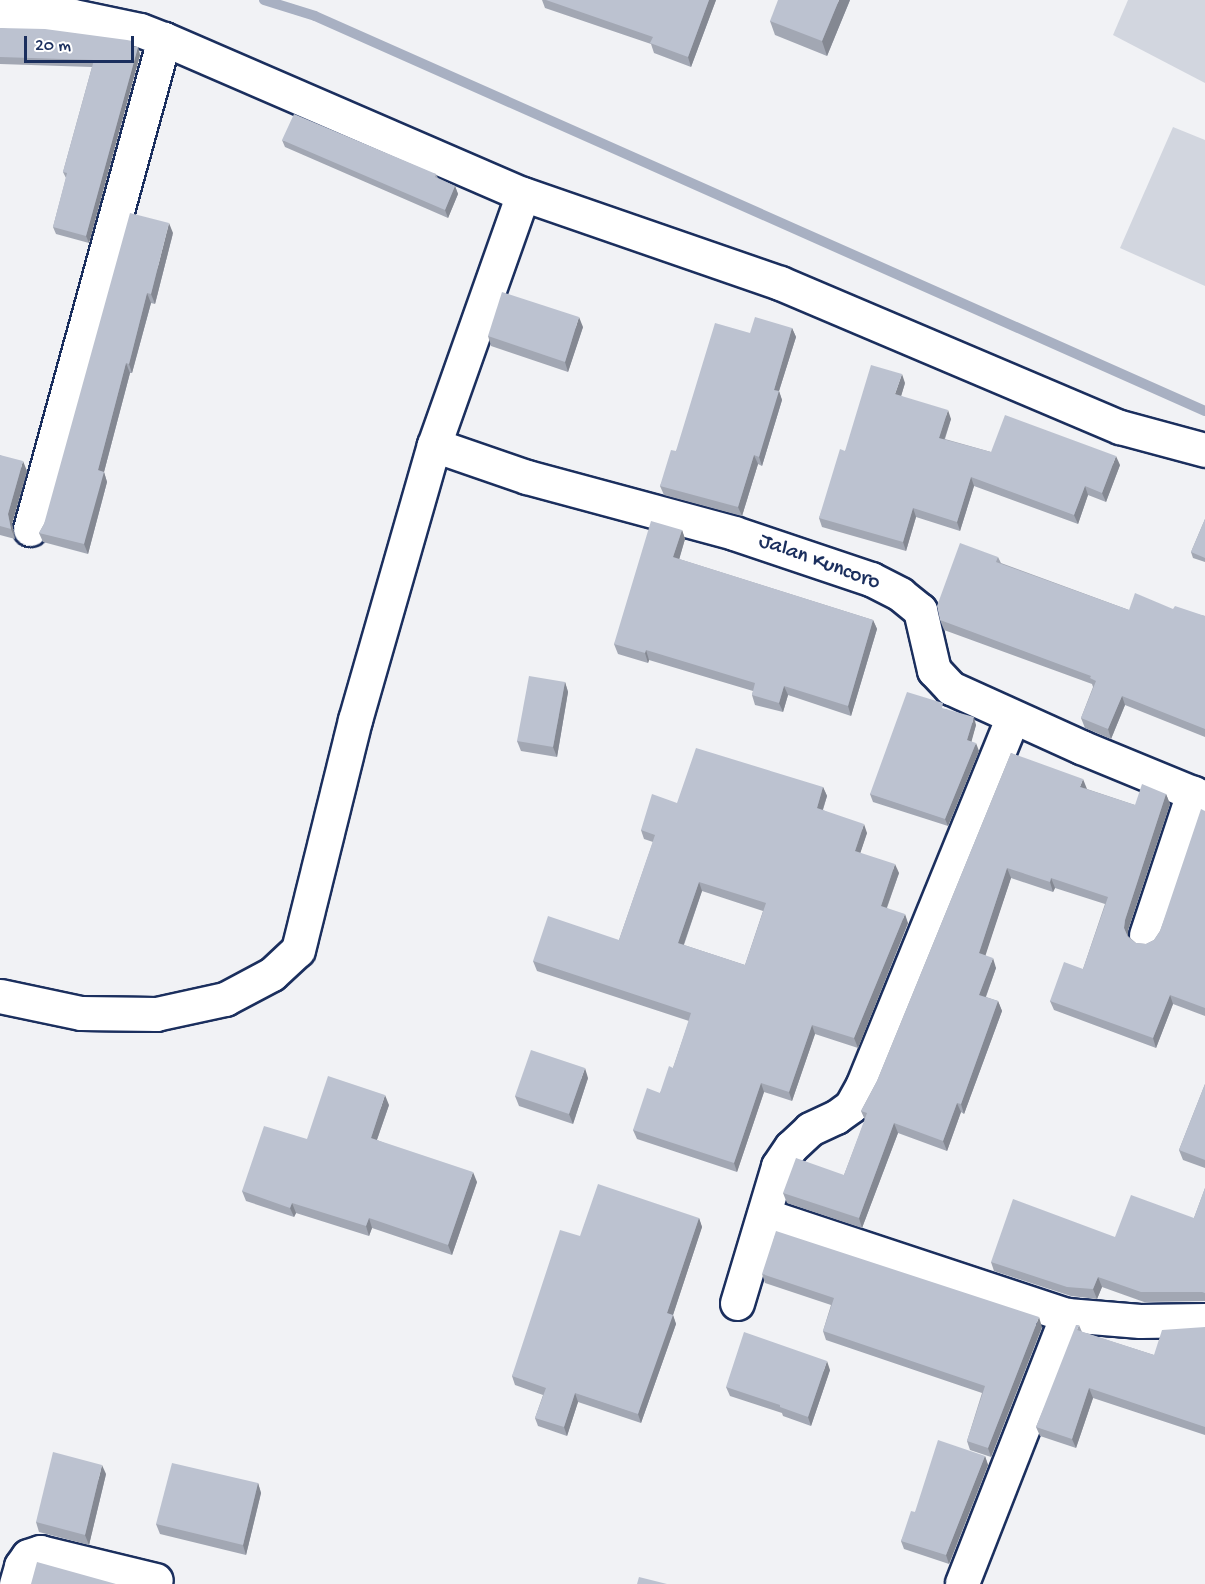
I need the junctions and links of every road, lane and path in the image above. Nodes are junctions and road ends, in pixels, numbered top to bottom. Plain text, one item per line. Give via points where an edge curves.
1 (0, 16) edge
2 (164, 39) junction
3 (523, 194) junction
4 (434, 445) junction
5 (1205, 450) edge
6 (30, 529) dead end
7 (1013, 717) junction
8 (1199, 795) edge
9 (1146, 935) dead end
10 (0, 996) edge
11 (764, 1215) junction
12 (737, 1303) dead end
13 (1067, 1315) junction
14 (1205, 1320) edge
15 (156, 1580) dead end
16 (962, 1583) edge
17 (16, 1584) edge

1 - 2 street via 73,16
2 - 3 street
2 - 6 street
3 - 4 street
3 - 5 street via 780,284 1120,428
4 - 7 street, Jalan Kuncoro via 527,477 734,533 872,579 920,610 934,670 951,688
4 - 10 street via 355,720 298,950 272,974 225,999 156,1014 81,1013
7 - 8 street, Jalan Kuncoro
7 - 11 street via 863,1084 851,1106 810,1129 791,1147 778,1166
8 - 9 street
11 - 12 street
11 - 13 street
13 - 14 street via 1140,1321
13 - 16 street
15 - 17 street via 40,1552 24,1561

